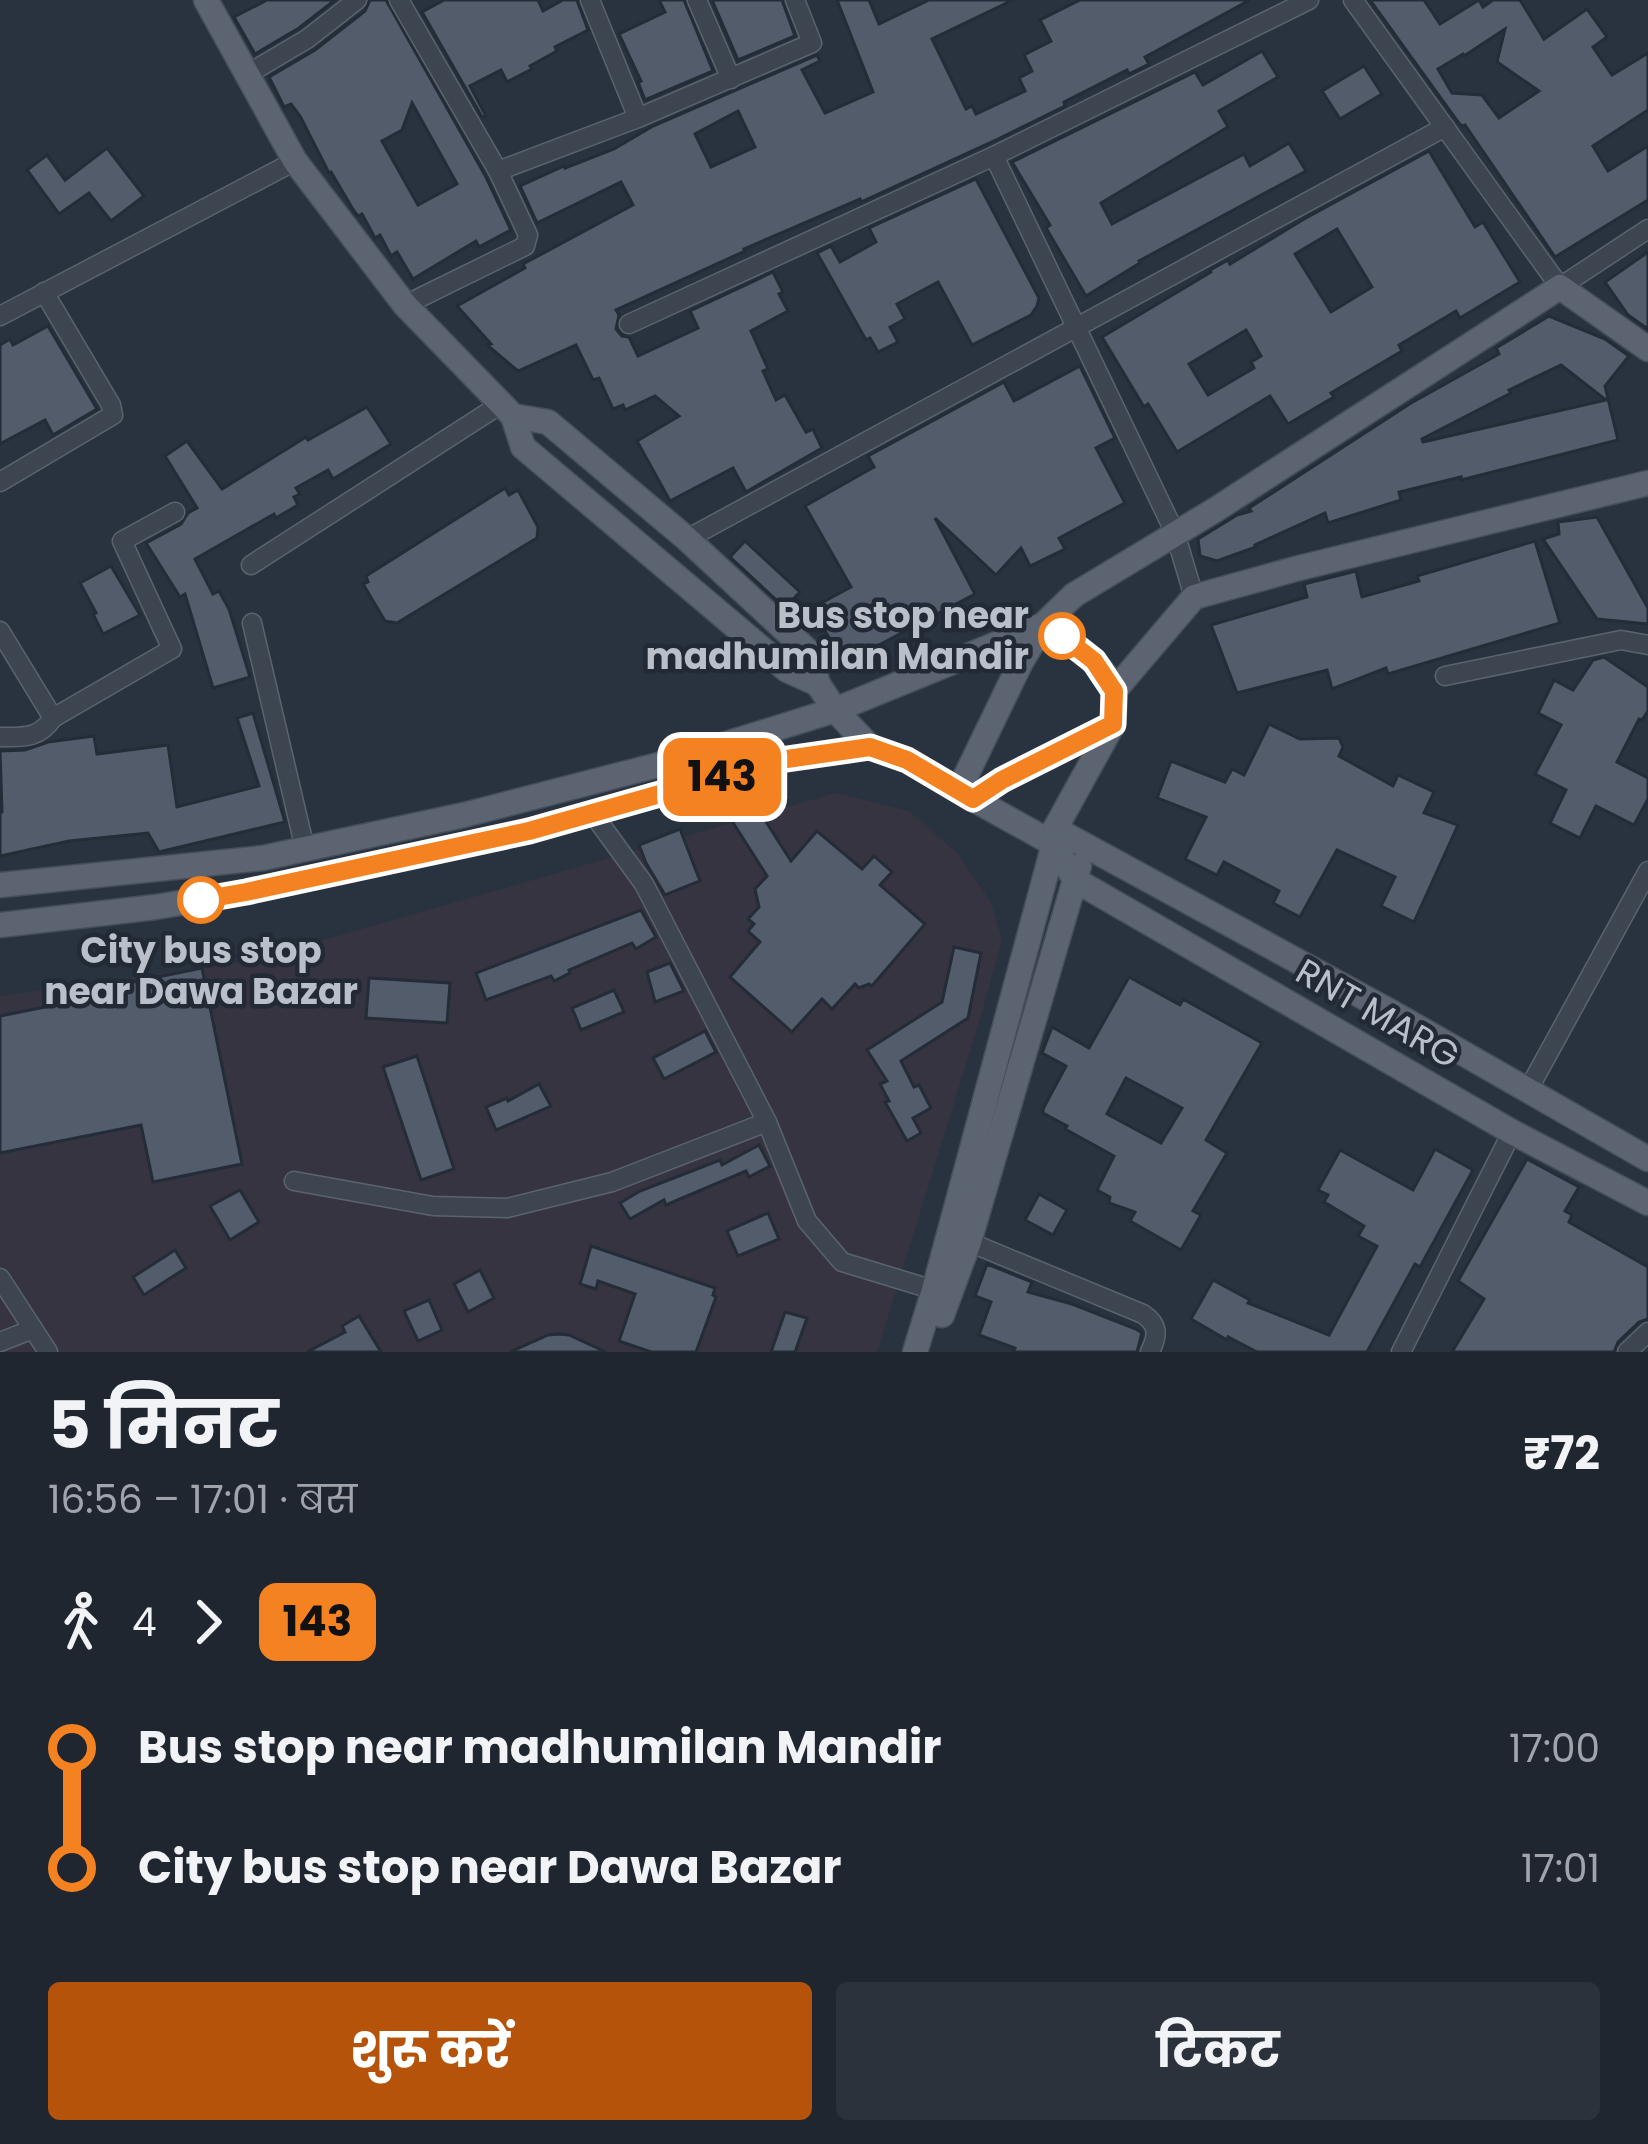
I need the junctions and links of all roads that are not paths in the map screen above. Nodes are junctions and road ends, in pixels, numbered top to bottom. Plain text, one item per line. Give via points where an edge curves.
1 (206, 0) edge
2 (357, 0) edge
3 (590, 0) edge
4 (697, 0) edge
5 (795, 0) edge
6 (1309, 0) edge
7 (1353, 0) edge
8 (407, 2) edge
9 (246, 75) junction
10 (731, 79) junction
11 (638, 118) junction
12 (1445, 127) junction
13 (994, 156) junction
14 (295, 161) junction
15 (498, 171) junction
16 (1648, 229) edge
17 (1560, 287) junction
18 (44, 292) junction
19 (405, 305) junction
20 (0, 316) edge
21 (629, 324) dead end
22 (1076, 329) junction
23 (1648, 349) edge
24 (507, 410) junction
25 (0, 482) edge
26 (1648, 483) edge
27 (176, 512) dead end
28 (1175, 533) junction
29 (687, 539) junction
30 (251, 565) dead end
31 (1194, 597) junction
32 (252, 623) dead end
33 (1042, 626) junction
34 (0, 631) edge
35 (1648, 645) edge
36 (1445, 676) dead end
37 (818, 684) junction
38 (1114, 691) junction
39 (836, 710) junction
40 (53, 718) junction
41 (1113, 724) junction
42 (0, 737) edge
43 (870, 747) junction
44 (966, 794) junction
45 (593, 814) junction
46 (1054, 837) junction
47 (1084, 846) junction
48 (305, 849) junction
49 (1648, 871) edge
50 (1075, 880) junction
51 (0, 885) edge
52 (0, 926) edge
53 (1527, 1092) junction
54 (767, 1121) junction
55 (1512, 1132) junction
56 (1648, 1159) edge
57 (294, 1181) dead end
58 (1648, 1203) edge
59 (969, 1242) junction
60 (0, 1278) edge
61 (934, 1290) junction
62 (33, 1329) junction
63 (1648, 1331) edge
64 (0, 1342) edge
65 (48, 1352) edge
66 (915, 1352) edge
67 (928, 1352) edge
68 (1150, 1352) edge
69 (1401, 1352) edge
70 (1627, 1352) edge

1 - 9 main road
2 - 9 street
3 - 11 street
4 - 10 street
5 - 10 street via 812,44
6 - 13 street
7 - 12 street
8 - 15 street
9 - 14 main road
10 - 11 street
11 - 15 street
12 - 17 street
12 - 22 street
13 - 21 street
13 - 22 street
14 - 18 street
14 - 19 main road
15 - 19 street via 525,245
16 - 17 street
17 - 23 main road
17 - 28 main road
18 - 20 street
18 - 25 street via 113,415
19 - 24 main road
22 - 28 street
22 - 29 street
24 - 29 main road via 548,422
24 - 30 street
24 - 37 main road via 523,447 787,670
26 - 31 main road
27 - 40 street via 122,541 172,650
28 - 31 street
28 - 33 main road via 1074,595
29 - 37 main road via 810,653
31 - 38 main road
32 - 48 street
33 - 38 main road via 1094,661
33 - 39 main road
33 - 44 main road
34 - 40 street
35 - 36 street via 1621,640
37 - 39 main road
38 - 41 main road
39 - 43 main road
39 - 48 main road via 662,764
40 - 42 street via 32,737
41 - 44 main road
41 - 46 main road
43 - 44 main road, RNT MARG
43 - 45 main road via 780,760
44 - 46 main road, RNT MARG
45 - 52 main road via 246,892
45 - 54 street via 644,884
46 - 47 main road, RNT MARG
46 - 50 main road
46 - 61 main road
47 - 50 main road
47 - 53 main road, RNT MARG
48 - 51 main road
49 - 53 street
50 - 55 main road, RNT MARG
50 - 59 main road
53 - 56 main road, RNT MARG
54 - 57 street via 611,1182 507,1208 433,1206
54 - 61 street via 807,1221 842,1262
55 - 58 main road, RNT MARG
55 - 69 street
59 - 67 main road
59 - 68 street via 1143,1313 1157,1330
60 - 62 street
61 - 66 main road
62 - 64 street
62 - 65 street
63 - 70 street

